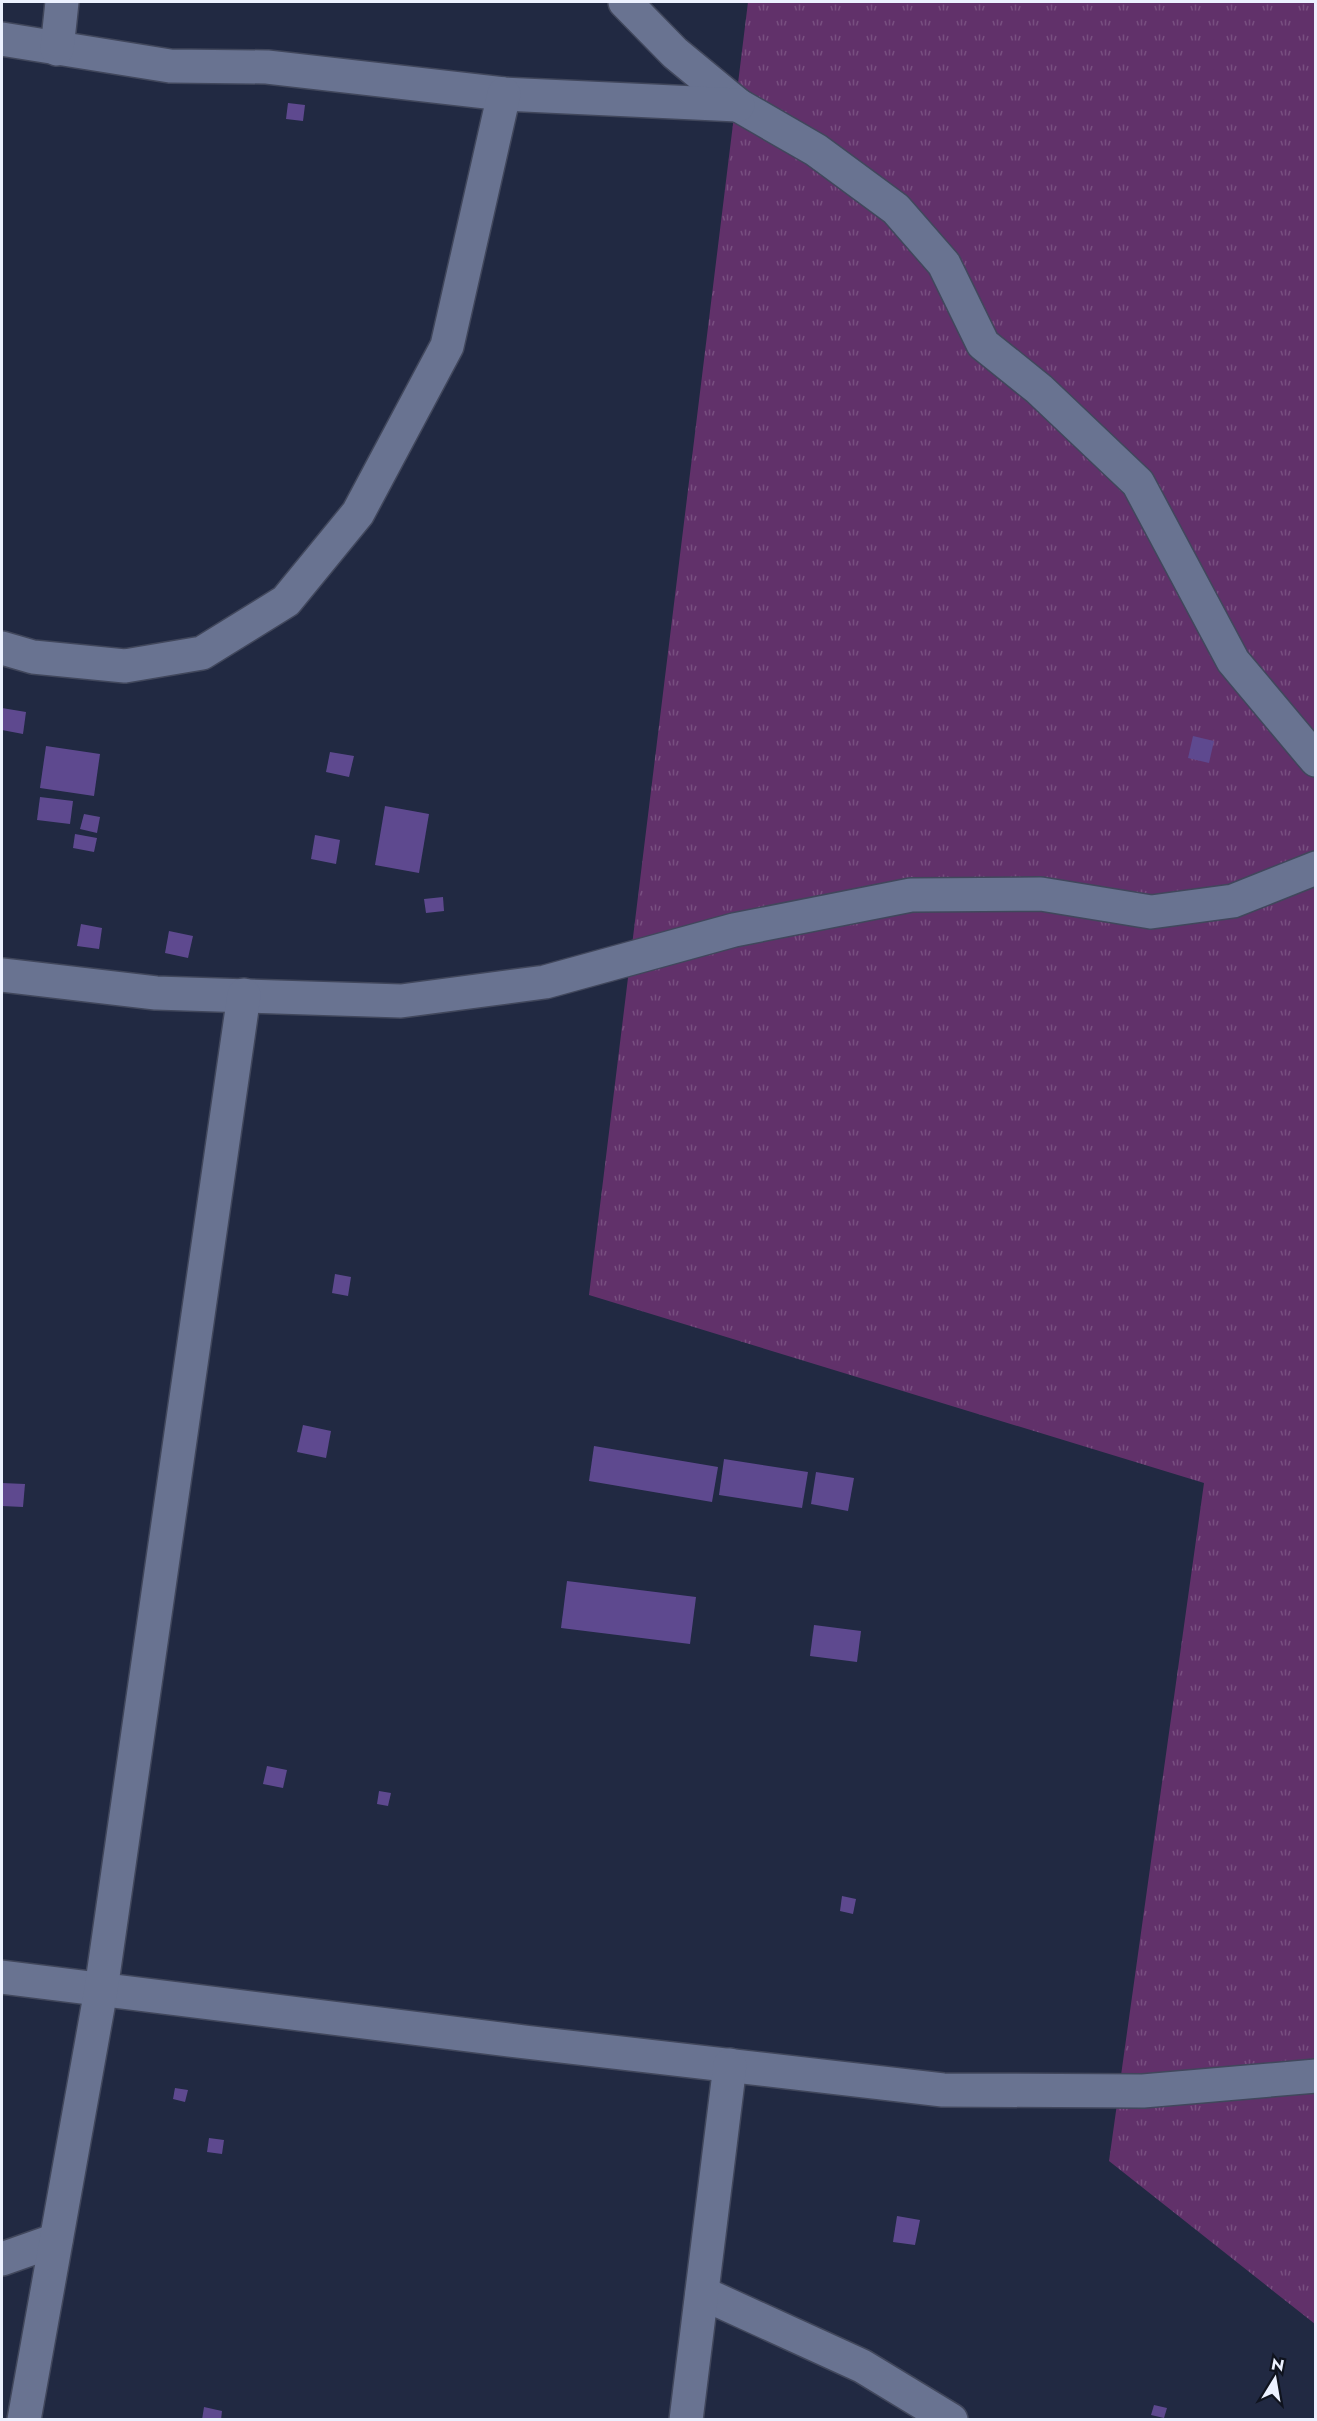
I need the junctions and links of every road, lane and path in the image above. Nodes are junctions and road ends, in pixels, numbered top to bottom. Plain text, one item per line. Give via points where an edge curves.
1 (62, 2) edge
2 (626, 2) edge
3 (2, 39) edge
4 (57, 49) junction
5 (504, 94) junction
6 (738, 105) junction
7 (2, 648) edge
8 (1316, 760) edge
9 (1316, 868) edge
10 (2, 975) edge
11 (244, 995) junction
12 (2, 1977) edge
13 (101, 1990) junction
14 (730, 2066) junction
15 (1316, 2076) edge
16 (56, 2240) junction
17 (2, 2259) edge
18 (702, 2293) junction
19 (24, 2420) edge
20 (686, 2420) edge
21 (951, 2420) edge

1 - 4 street
2 - 6 street via 675,53
3 - 4 street
4 - 5 street via 170,66 267,67
5 - 6 street
5 - 7 street via 447,346 358,513 286,601 202,652 125,666 33,657
6 - 8 street via 816,150 896,209 944,264 984,344 1039,389 1138,483 1233,661
9 - 11 street via 1233,901 1151,912 1041,894 911,895 734,930 545,982 401,1000
10 - 11 street via 156,993
11 - 13 street
12 - 13 street
13 - 14 street
13 - 16 street
14 - 15 street via 943,2090 1143,2091
14 - 18 street
16 - 17 street
16 - 19 street
18 - 20 street
18 - 21 street via 862,2366

